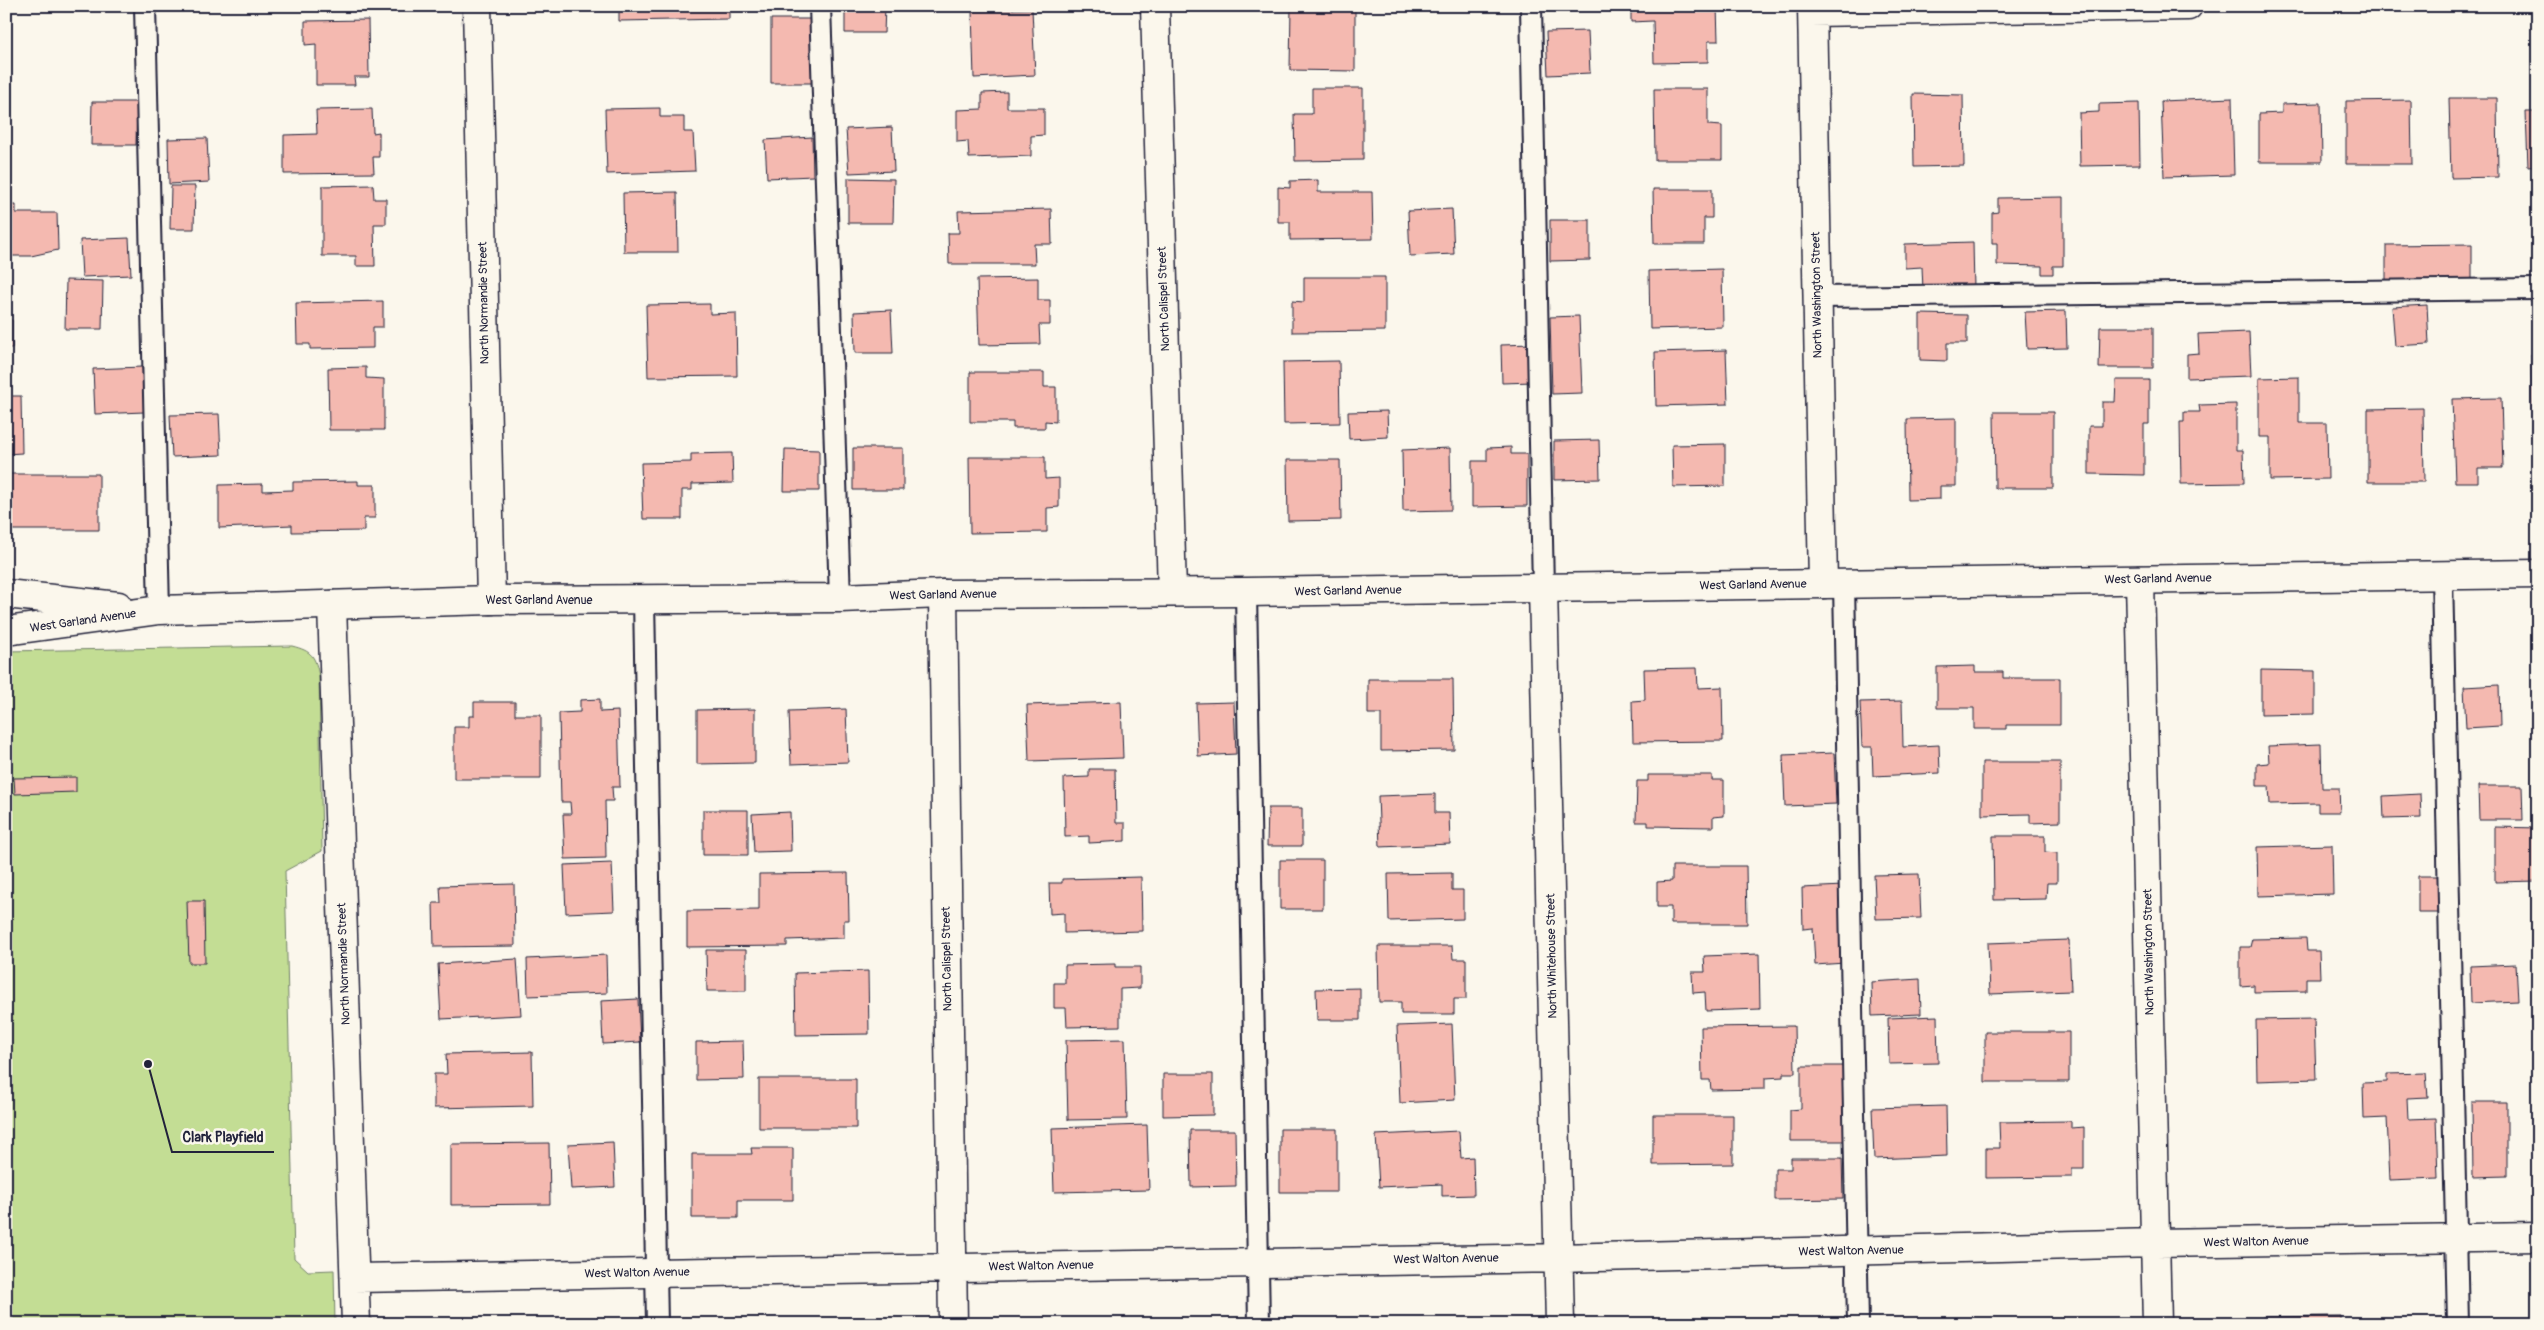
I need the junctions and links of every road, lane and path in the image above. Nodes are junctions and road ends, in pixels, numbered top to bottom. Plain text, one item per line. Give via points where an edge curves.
1 (144, 6) edge
2 (478, 6) edge
3 (820, 6) edge
4 (1155, 6) edge
5 (1531, 6) edge
6 (2188, 6) edge
7 (1812, 9) edge
8 (2538, 289) edge
9 (1817, 298) junction
10 (2538, 574) edge
11 (2442, 575) junction
12 (2140, 580) junction
13 (1833, 584) junction
14 (1543, 588) junction
15 (1172, 592) junction
16 (1246, 592) junction
17 (6, 594) edge
18 (943, 594) junction
19 (840, 598) junction
20 (644, 599) junction
21 (491, 600) junction
22 (332, 605) junction
23 (159, 610) junction
24 (6, 631) edge
25 (2538, 1237) edge
26 (2456, 1239) junction
27 (2156, 1242) junction
28 (1857, 1251) junction
29 (1558, 1258) junction
30 (1258, 1262) junction
31 (951, 1268) junction
32 (656, 1273) junction
33 (355, 1278) junction
34 (356, 1324) edge
35 (656, 1324) edge
36 (953, 1324) edge
37 (1259, 1324) edge
38 (1560, 1324) edge
39 (1858, 1324) edge
40 (2157, 1324) edge
41 (2458, 1324) edge

1 - 23 lane
2 - 21 street, North Normandie Street
3 - 19 lane
4 - 15 street, North Calispel Street
5 - 14 lane
6 - 7 street
7 - 9 street, North Washington Street
8 - 9 lane
9 - 13 street, North Washington Street
10 - 11 street, West Garland Avenue
11 - 12 street, West Garland Avenue
11 - 26 lane
12 - 13 street, West Garland Avenue
12 - 27 street, North Washington Street
13 - 14 street, West Garland Avenue
13 - 28 lane
14 - 16 street, West Garland Avenue
14 - 29 street, North Whitehouse Street
15 - 16 street, West Garland Avenue
15 - 18 street, West Garland Avenue
16 - 30 lane
17 - 23 street, West Garland Avenue
18 - 19 street, West Garland Avenue
18 - 31 street, North Calispel Street
19 - 20 street, West Garland Avenue
20 - 21 street, West Garland Avenue
20 - 32 lane
21 - 22 street, West Garland Avenue
22 - 23 street, West Garland Avenue
22 - 33 street, North Normandie Street
23 - 24 street, West Garland Avenue
25 - 26 street, West Walton Avenue
26 - 27 street, West Walton Avenue
26 - 41 lane
27 - 28 street, West Walton Avenue
27 - 40 street, North Washington Street
28 - 29 street, West Walton Avenue
28 - 39 lane
29 - 30 street, West Walton Avenue
29 - 38 street, North Whitehouse Street
30 - 31 street, West Walton Avenue
30 - 37 lane
31 - 32 street, West Walton Avenue
31 - 36 street, North Calispel Street
32 - 33 street, West Walton Avenue
32 - 35 lane
33 - 34 street, North Normandie Street

